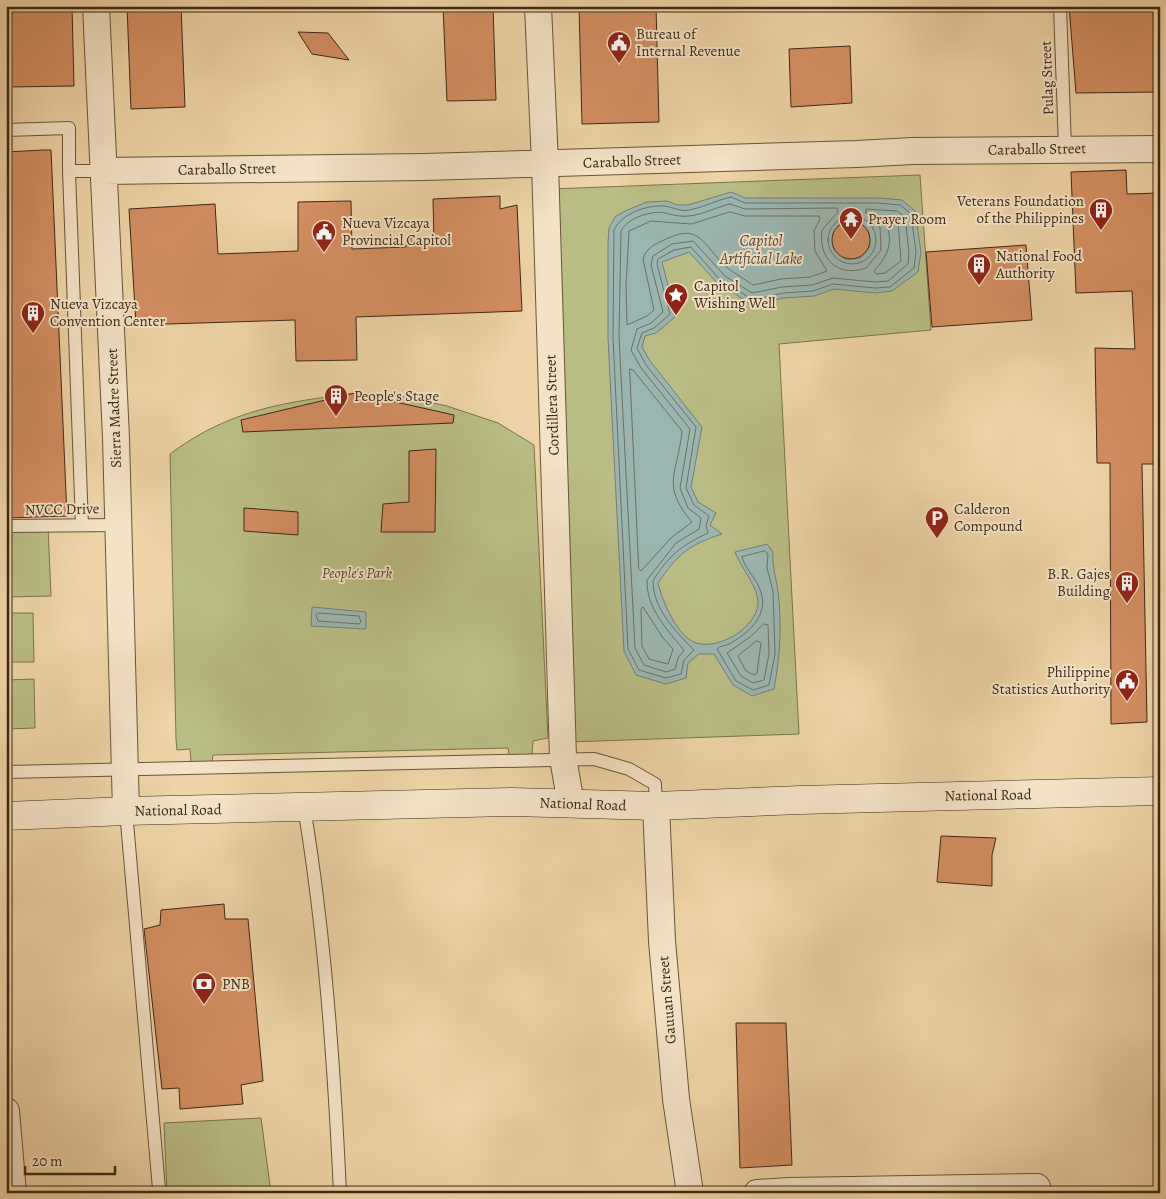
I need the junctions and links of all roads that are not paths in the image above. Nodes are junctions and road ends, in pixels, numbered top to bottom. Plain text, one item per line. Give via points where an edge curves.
1 (96, 6) edge
2 (538, 6) edge
3 (1060, 6) edge
4 (6, 130) edge
5 (1065, 148) junction
6 (1160, 149) edge
7 (545, 163) junction
8 (104, 170) junction
9 (69, 171) junction
10 (118, 524) junction
11 (82, 525) junction
12 (6, 526) edge
13 (563, 758) junction
14 (124, 771) junction
15 (6, 772) edge
16 (1160, 791) edge
17 (571, 804) junction
18 (656, 806) junction
19 (304, 807) junction
20 (126, 811) junction
21 (6, 816) edge
22 (6, 1111) edge
23 (1037, 1188) dead end
24 (159, 1189) dead end
25 (789, 1192) edge
26 (13, 1193) edge
27 (340, 1193) edge
28 (690, 1193) edge
29 (757, 1193) edge

1 - 8 street, Sierra Madre Street
2 - 7 street, Cordillera Street
3 - 5 lane, Pulag Street
4 - 9 lane via 69,128
5 - 6 street, Caraballo Street
5 - 7 street, Caraballo Street
7 - 8 street, Caraballo Street
7 - 13 street, Cordillera Street
8 - 9 lane
8 - 10 street, Sierra Madre Street
9 - 11 lane
10 - 11 lane, NVCC Drive
10 - 14 street, Sierra Madre Street
11 - 12 lane, NVCC Drive
13 - 14 lane
13 - 17 street, Cordillera Street
13 - 18 lane via 594,758 629,769 655,784
14 - 15 lane
14 - 20 street, Sierra Madre Street
16 - 18 main road, National Road
17 - 18 main road, National Road
17 - 19 main road, National Road via 514,802
18 - 28 street, Gauuan Street via 670,1040
19 - 20 main road, National Road
19 - 27 lane via 329,1019
20 - 21 main road, National Road
20 - 24 lane
22 - 26 street
23 - 25 street
25 - 29 street

